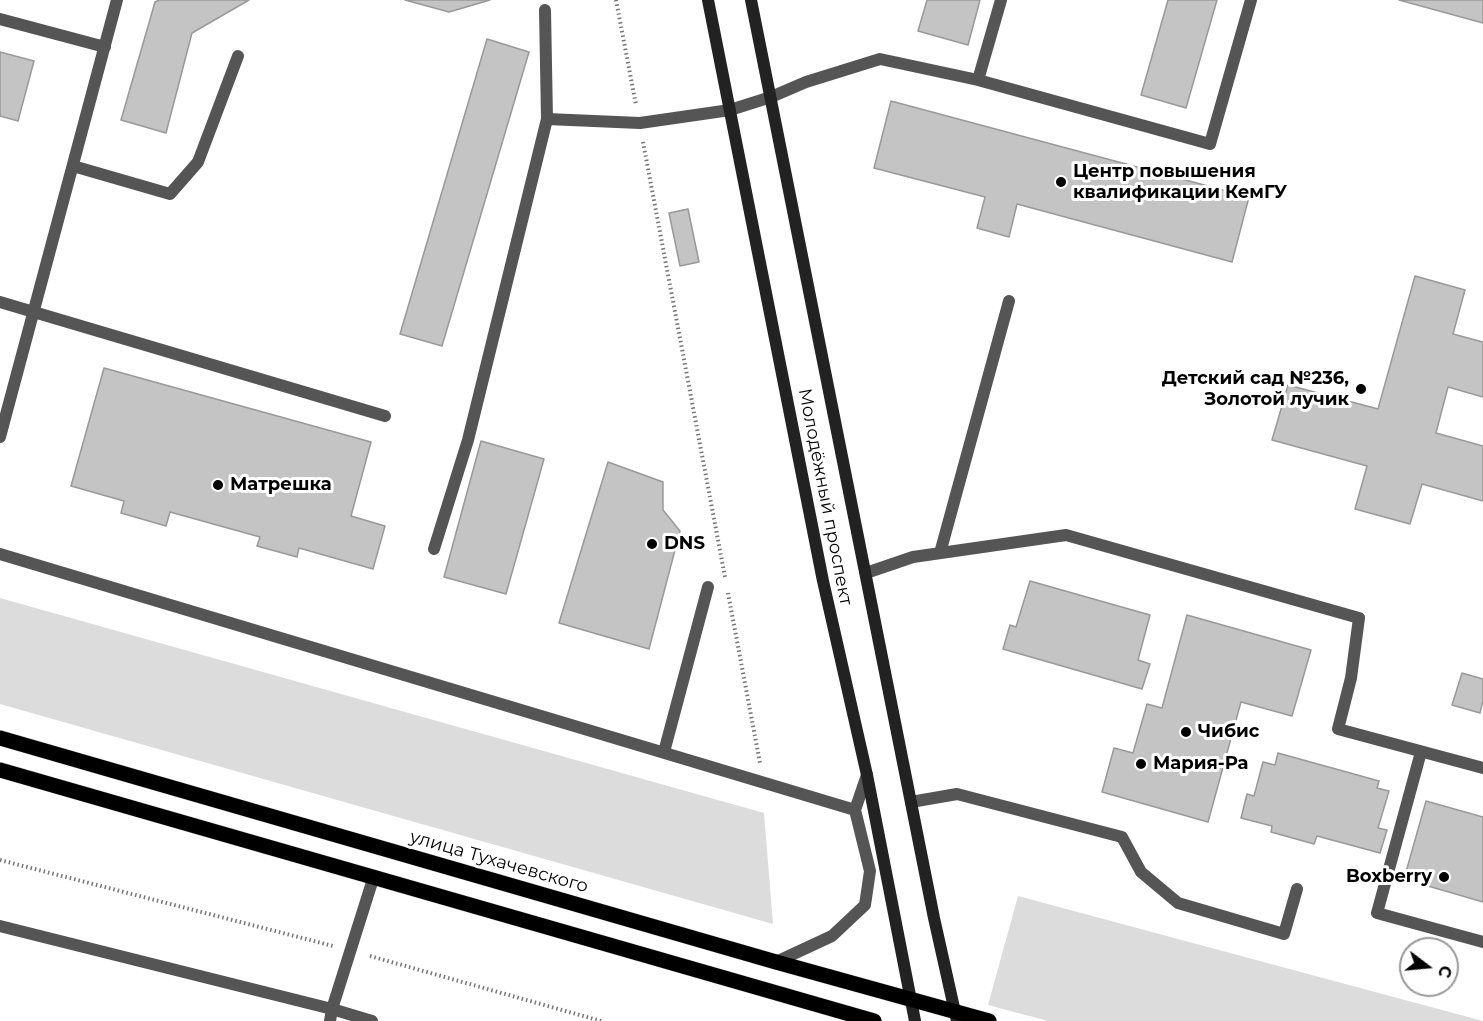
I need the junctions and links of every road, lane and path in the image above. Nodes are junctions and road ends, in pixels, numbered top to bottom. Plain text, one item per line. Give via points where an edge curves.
1 (117, 0) edge
2 (616, 0) edge
3 (708, 0) edge
4 (751, 0) edge
5 (1001, 0) edge
6 (1251, 0) edge
7 (545, 10) dead end
8 (0, 19) edge
9 (105, 47) junction
10 (238, 56) dead end
11 (978, 80) junction
12 (771, 97) junction
13 (730, 110) junction
14 (547, 119) junction
15 (640, 123) junction
16 (73, 166) junction
17 (1009, 301) dead end
18 (0, 302) edge
19 (34, 311) junction
20 (385, 416) dead end
21 (0, 437) edge
22 (434, 549) dead end
23 (0, 554) edge
24 (940, 554) junction
25 (866, 573) junction
26 (708, 587) dead end
27 (0, 738) edge
28 (664, 752) junction
29 (1421, 752) junction
30 (1483, 768) edge
31 (0, 770) edge
32 (867, 775) junction
33 (764, 783) junction
34 (911, 802) junction
35 (855, 810) junction
36 (0, 860) edge
37 (374, 879) junction
38 (1297, 889) dead end
39 (0, 926) edge
40 (1483, 942) edge
41 (351, 951) junction
42 (776, 962) junction
43 (911, 999) junction
44 (331, 1015) edge
45 (956, 1016) edge
46 (372, 1021) edge
47 (601, 1021) edge
48 (874, 1021) edge
49 (915, 1021) edge
50 (988, 1021) edge

1 - 9 lane
2 - 15 path
3 - 13 main road, Молодёжный проспект
4 - 12 main road, Молодёжный проспект
5 - 11 lane
6 - 11 lane via 1210,144
7 - 14 lane
8 - 9 lane
9 - 16 lane
10 - 16 lane via 198,162 170,194
11 - 12 lane via 880,59
12 - 13 lane
12 - 25 main road, Молодёжный проспект
13 - 15 lane
13 - 32 main road, Молодёжный проспект via 823,581
14 - 15 lane
14 - 22 lane via 468,440
15 - 33 path
16 - 19 lane
17 - 24 lane
18 - 19 lane
19 - 20 lane
19 - 21 lane
23 - 28 lane
24 - 25 lane via 913,557
24 - 29 lane via 1066,535 1359,618 1351,678 1338,729
25 - 34 main road, Молодёжный проспект
26 - 28 lane
27 - 42 main road, улица Тухачевского
28 - 33 lane
29 - 30 lane
29 - 40 lane via 1377,913
31 - 37 main road
32 - 35 lane
32 - 43 main road, Молодёжный проспект
33 - 35 lane
34 - 38 lane via 957,794 1122,837 1141,872 1178,903 1284,934
34 - 45 main road, Молодёжный проспект
35 - 42 lane via 870,871 865,905 832,936
36 - 41 path
37 - 41 lane
37 - 48 main road
39 - 44 lane
41 - 44 lane
41 - 47 path
42 - 43 main road, улица Тухачевского
43 - 45 main road, улица Тухачевского
43 - 49 main road, Молодёжный проспект
44 - 46 lane
45 - 50 main road, улица Тухачевского

